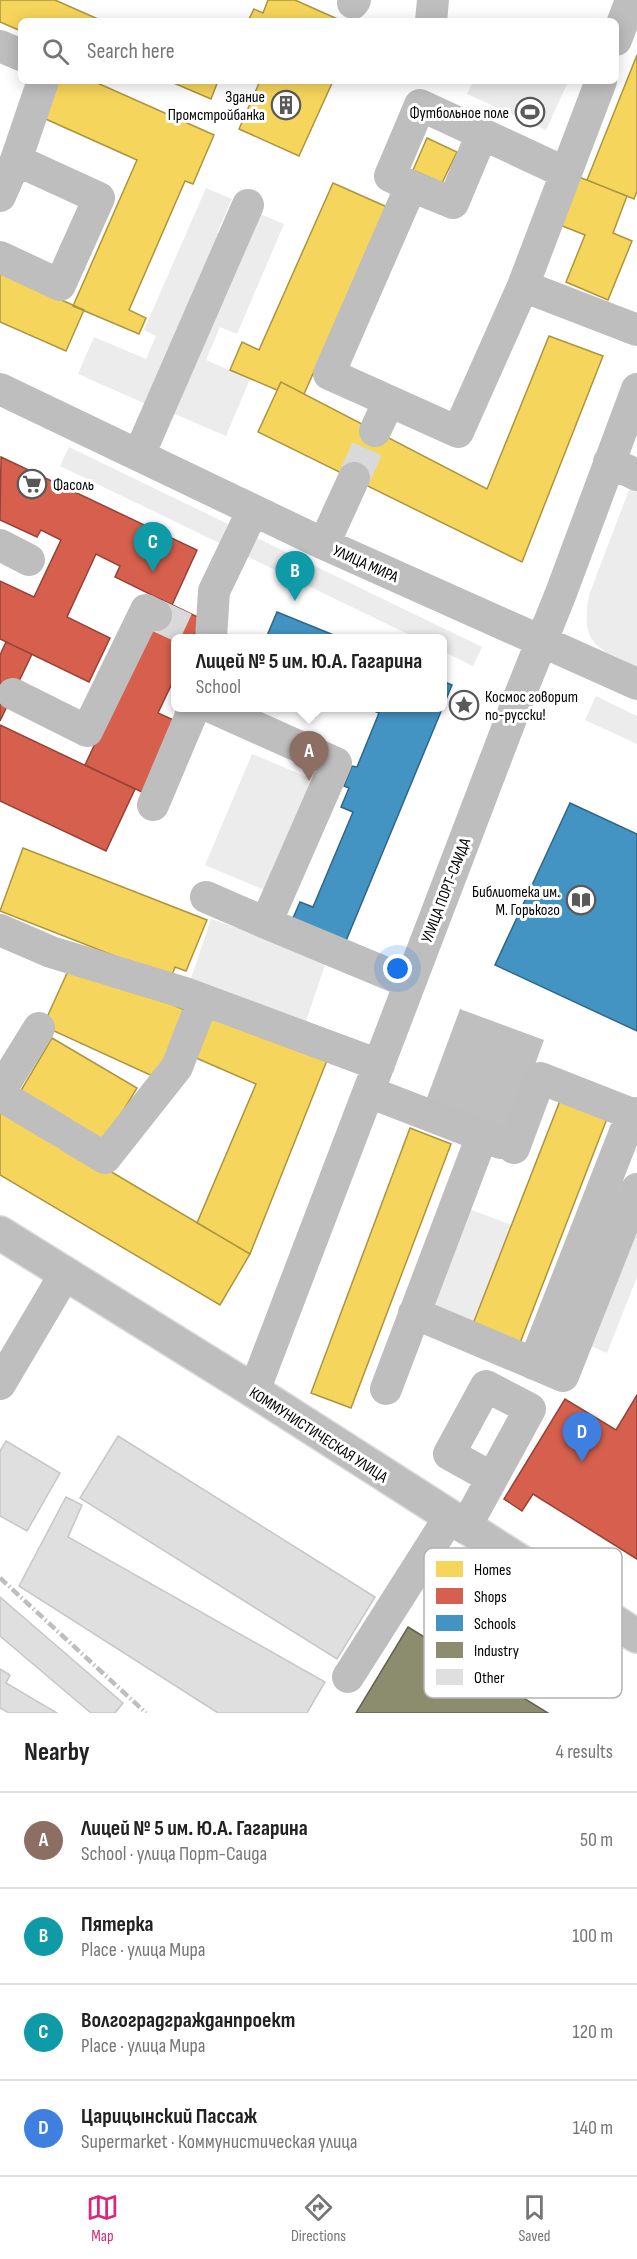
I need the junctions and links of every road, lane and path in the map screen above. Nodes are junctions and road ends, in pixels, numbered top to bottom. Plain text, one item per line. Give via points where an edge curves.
1 (433, 0) edge
2 (631, 0) edge
3 (430, 18) edge
4 (619, 32) edge
5 (0, 46) edge
6 (18, 54) edge
7 (42, 84) edge
8 (600, 84) edge
9 (421, 93) edge
10 (482, 134) junction
11 (16, 160) junction
12 (566, 173) junction
13 (411, 186) junction
14 (0, 196) edge
15 (248, 205) dead end
16 (0, 257) edge
17 (523, 286) junction
18 (637, 330) edge
19 (0, 389) edge
20 (637, 389) edge
21 (390, 401) junction
22 (375, 431) tunnel mouth
23 (139, 455) junction
24 (609, 462) junction
25 (637, 475) edge
26 (354, 478) tunnel mouth
27 (253, 510) junction
28 (324, 544) junction
29 (0, 545) edge
30 (29, 560) dead end
31 (156, 615) dead end
32 (205, 634) edge
33 (543, 640) junction
34 (637, 684) edge
35 (13, 694) dead end
36 (192, 712) edge
37 (222, 712) edge
38 (153, 805) dead end
39 (206, 897) dead end
40 (266, 923) junction
41 (0, 930) edge
42 (410, 983) junction
43 (203, 1000) junction
44 (39, 1028) dead end
45 (374, 1079) junction
46 (0, 1093) edge
47 (634, 1113) edge
48 (482, 1136) junction
49 (637, 1189) edge
50 (0, 1233) edge
51 (65, 1274) junction
52 (414, 1313) junction
53 (534, 1364) junction
54 (0, 1384) edge
55 (386, 1389) dead end
56 (255, 1392) junction
57 (492, 1478) dead end
58 (457, 1523) junction
59 (439, 1548) edge
60 (497, 1548) edge
61 (424, 1570) edge
62 (622, 1627) edge
63 (637, 1636) edge
64 (348, 1677) dead end

1 - 3 street
2 - 4 street
5 - 6 street
7 - 11 street
8 - 12 street
9 - 10 street
9 - 13 street via 390,176
10 - 12 street
10 - 13 street via 453,203
11 - 14 street
11 - 16 street via 99,198 60,285
12 - 17 street
13 - 21 street via 328,374
15 - 23 street
17 - 18 street
17 - 21 street via 458,432
19 - 23 street, УЛИЦА МИРА
20 - 24 street, УЛИЦА ПОРТ-САИДА
21 - 22 street
23 - 27 street, УЛИЦА МИРА
24 - 25 street
24 - 33 street, УЛИЦА ПОРТ-САИДА
26 - 28 street
27 - 28 street, УЛИЦА МИРА
27 - 32 street via 214,591
28 - 33 street, УЛИЦА МИРА
29 - 30 street
31 - 35 street via 146,610 87,731
33 - 34 street, УЛИЦА МИРА
33 - 42 street, УЛИЦА ПОРТ-САИДА
36 - 38 street
37 - 40 street via 336,764
39 - 40 street
40 - 42 street
41 - 43 street via 51,952
42 - 45 street, УЛИЦА ПОРТ-САИДА
43 - 45 street
43 - 46 street via 177,1067 105,1158
44 - 46 street
45 - 48 street
45 - 56 street, УЛИЦА ПОРТ-САИДА
47 - 48 street via 540,1078 518,1149
47 - 53 street
48 - 52 street
49 - 53 street via 562,1376
50 - 51 main road, КОММУНИСТИЧЕСКАЯ УЛИЦА
51 - 54 street
51 - 56 main road, КОММУНИСТИЧЕСКАЯ УЛИЦА
52 - 53 street
52 - 55 street
56 - 58 main road, КОММУНИСТИЧЕСКАЯ УЛИЦА
57 - 58 street
58 - 59 street
58 - 60 main road, КОММУНИСТИЧЕСКАЯ УЛИЦА
61 - 64 street
62 - 63 main road, КОММУНИСТИЧЕСКАЯ УЛИЦА

